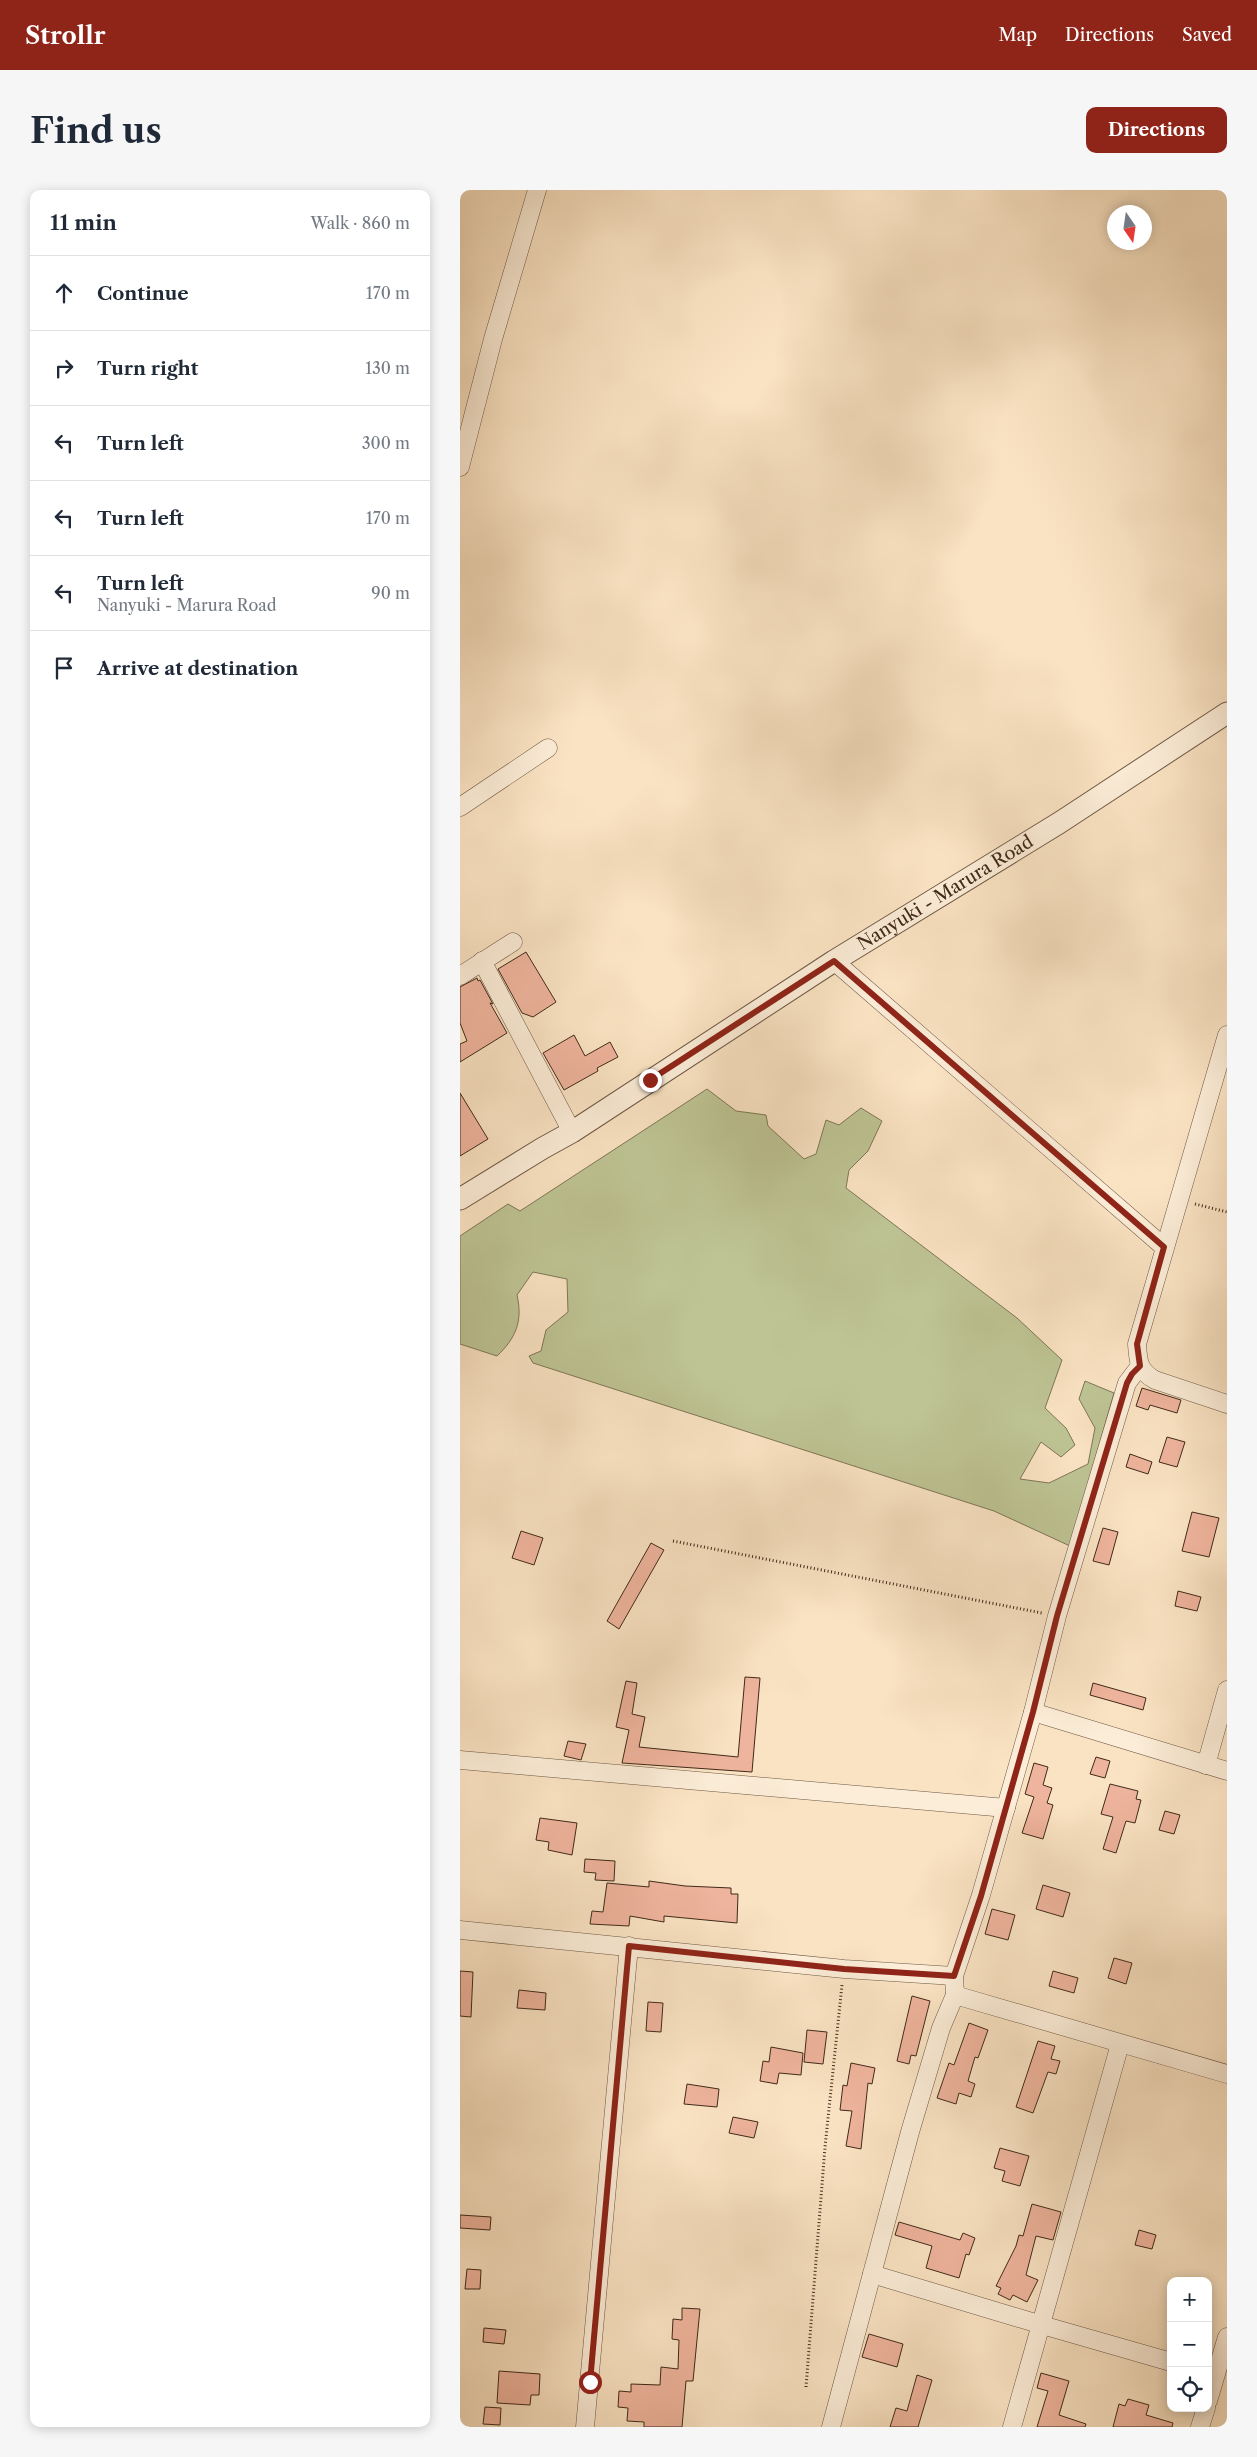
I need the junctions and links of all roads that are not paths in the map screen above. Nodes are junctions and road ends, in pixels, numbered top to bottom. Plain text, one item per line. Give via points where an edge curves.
1 (537, 190) edge
2 (460, 467) edge
3 (1227, 713) edge
4 (548, 748) dead end
5 (460, 807) edge
6 (513, 942) dead end
7 (482, 961) junction
8 (834, 961) junction
9 (460, 976) edge
10 (1227, 1035) edge
11 (572, 1132) junction
12 (460, 1199) edge
13 (1164, 1247) junction
14 (1140, 1366) junction
15 (1227, 1404) edge
16 (1227, 1690) edge
17 (1033, 1712) junction
18 (460, 1760) edge
19 (1206, 1765) junction
20 (1227, 1772) edge
21 (1006, 1808) junction
22 (460, 1930) edge
23 (629, 1946) junction
24 (954, 1976) junction
25 (955, 1995) junction
26 (1120, 2044) junction
27 (1227, 2074) edge
28 (872, 2274) junction
29 (1042, 2326) junction
30 (1227, 2337) edge
31 (1167, 2361) edge
32 (1217, 2375) edge
33 (1212, 2389) edge
34 (1205, 2412) edge
35 (585, 2427) edge
36 (831, 2427) edge
37 (1012, 2427) edge
38 (1200, 2427) edge

1 - 2 street
3 - 8 street, Nanyuki - Marura Road via 1059,823
4 - 5 street
6 - 7 street
7 - 9 street
7 - 11 street
8 - 11 street, Nanyuki - Marura Road
8 - 13 street
10 - 13 street
11 - 12 street, Nanyuki - Marura Road
13 - 14 street via 1137,1344
14 - 15 street via 1145,1374 1156,1380
14 - 17 street via 1127,1383 1057,1616
16 - 19 street
17 - 19 street
17 - 21 street
18 - 21 street
19 - 20 street
21 - 24 street
22 - 23 street
23 - 24 street via 844,1969
23 - 35 street
24 - 25 street
25 - 26 street
25 - 28 street via 933,2056
26 - 27 street
26 - 29 street
28 - 29 street
28 - 36 street
29 - 31 street
29 - 37 street
30 - 32 street
32 - 33 street
34 - 38 street

